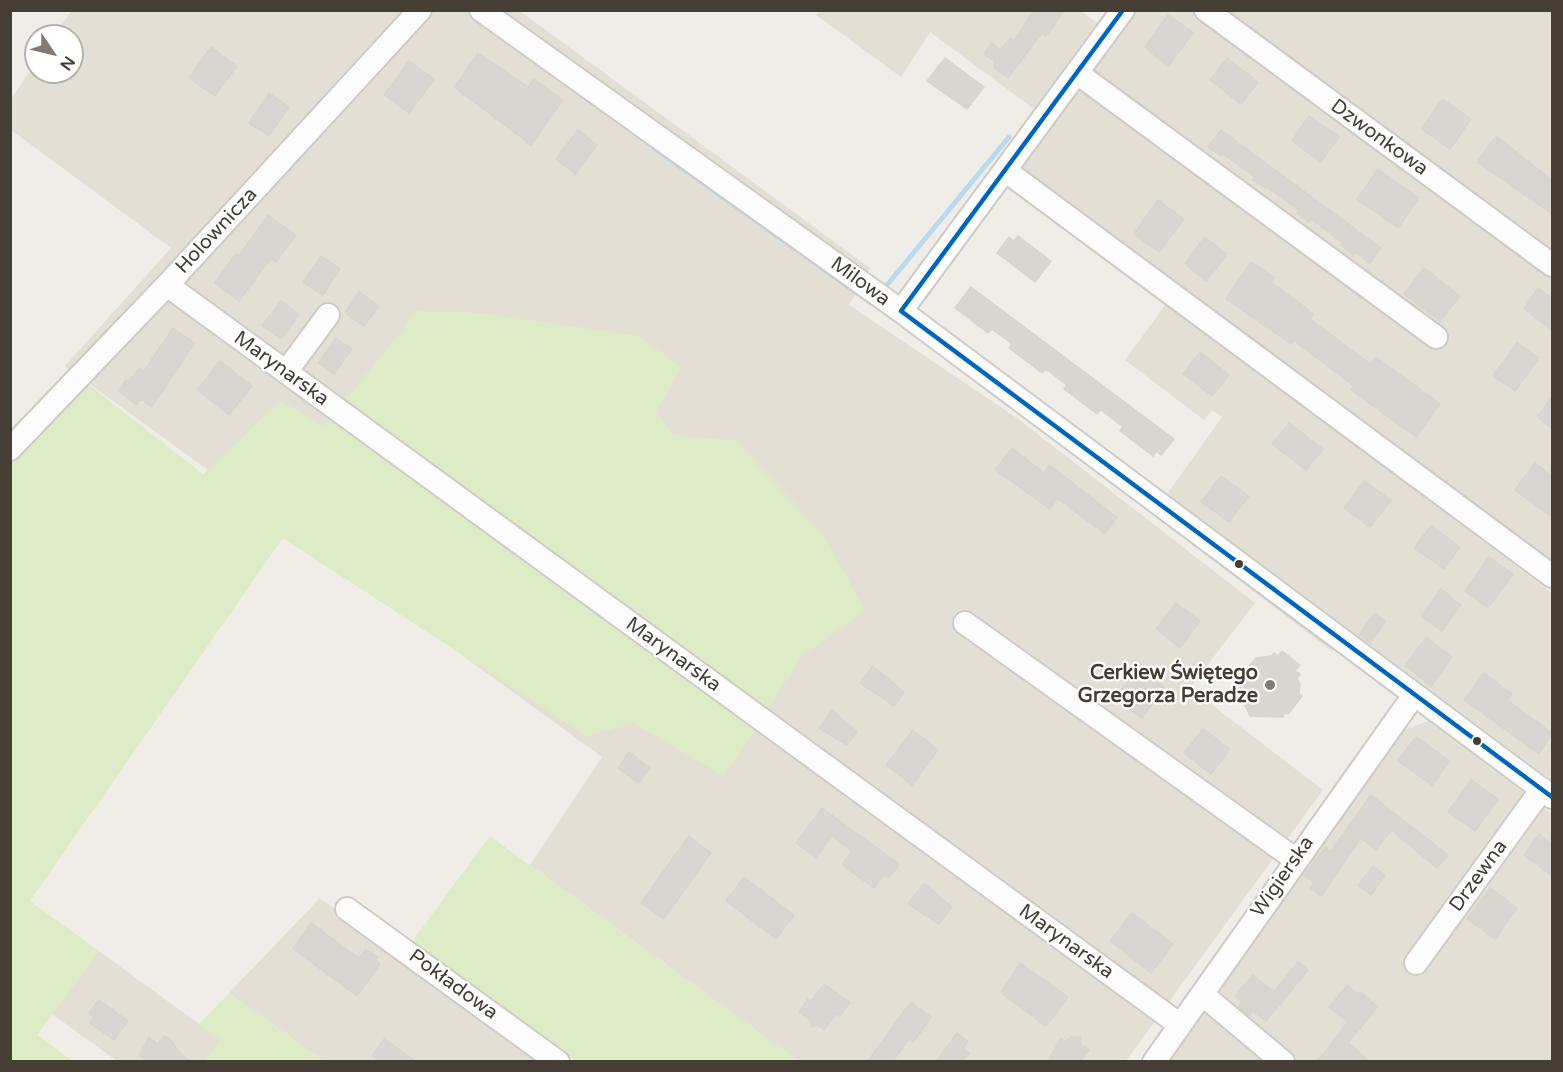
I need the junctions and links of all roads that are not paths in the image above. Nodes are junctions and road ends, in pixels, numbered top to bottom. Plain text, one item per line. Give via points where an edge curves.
1 (420, 10) edge
2 (481, 10) edge
3 (1123, 10) edge
4 (1206, 10) edge
5 (1077, 73) junction
6 (1006, 171) junction
7 (1552, 265) edge
8 (167, 285) junction
9 (901, 311) junction
10 (328, 315) dead end
11 (1436, 337) dead end
12 (286, 372) junction
13 (10, 449) edge
14 (1552, 576) edge
15 (965, 622) dead end
16 (1414, 695) junction
17 (1547, 793) edge
18 (1295, 859) junction
19 (347, 909) dead end
20 (1416, 963) dead end
21 (1202, 994) junction
22 (1180, 1025) junction
23 (558, 1062) edge
24 (1154, 1062) edge
25 (1283, 1062) edge

1 - 8 street, Holownicza
2 - 9 street, Milowa
3 - 5 street
4 - 7 street, Dzwonkowa
5 - 6 street
5 - 11 street
6 - 9 street
6 - 14 street
8 - 12 street, Marynarska
8 - 13 street, Holownicza
9 - 16 street, Milowa
10 - 12 street
12 - 22 street, Marynarska
15 - 18 street
16 - 17 street, Milowa
16 - 18 street, Wigierska
17 - 20 street, Drzewna
18 - 21 street, Wigierska
19 - 23 street, Pokładowa
21 - 22 street, Wigierska
21 - 25 street
22 - 24 street, Wigierska

